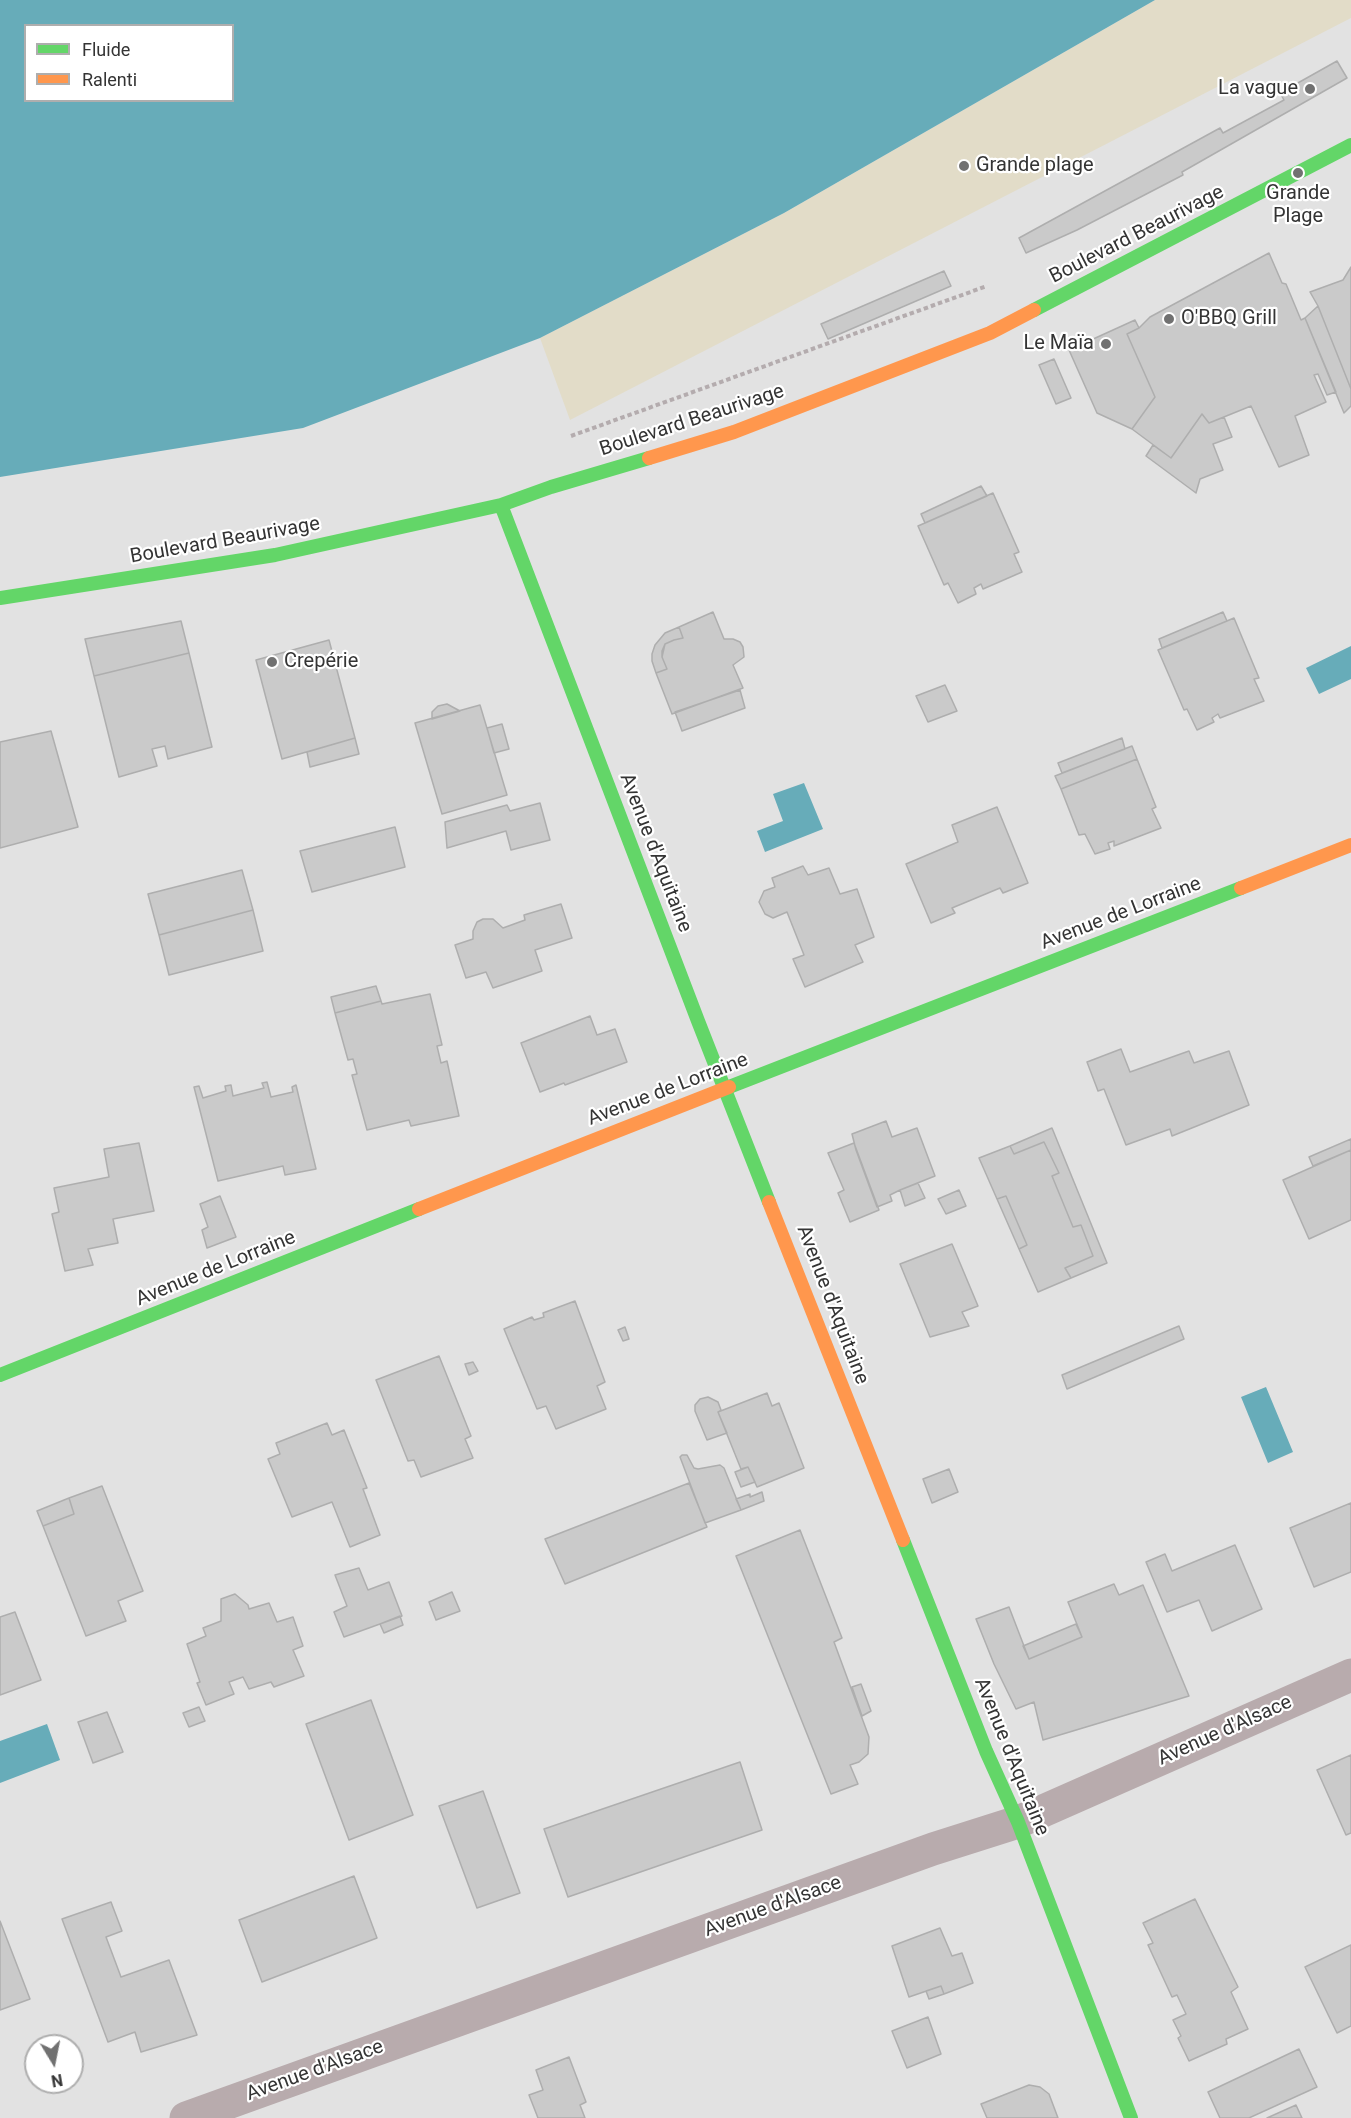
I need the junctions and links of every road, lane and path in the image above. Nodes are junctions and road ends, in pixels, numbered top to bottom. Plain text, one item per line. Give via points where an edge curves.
1 (1351, 145) edge
2 (997, 282) dead end
3 (571, 436) dead end
4 (501, 505) junction
5 (0, 598) edge
6 (1351, 845) edge
7 (725, 1089) junction
8 (0, 1375) edge
9 (1351, 1675) edge
10 (1018, 1821) junction
11 (186, 2118) edge
12 (1131, 2118) edge

1 - 4 street, Boulevard Beaurivage via 990,333 734,432
2 - 3 path
4 - 5 street, Boulevard Beaurivage via 275,555
4 - 7 street, Avenue d'Aquitaine
6 - 7 street, Avenue de Lorraine
7 - 8 street, Avenue de Lorraine
7 - 10 street, Avenue d'Aquitaine via 986,1751
9 - 10 street, Avenue d'Alsace
10 - 11 street, Avenue d'Alsace
10 - 12 street, Avenue d'Aquitaine

